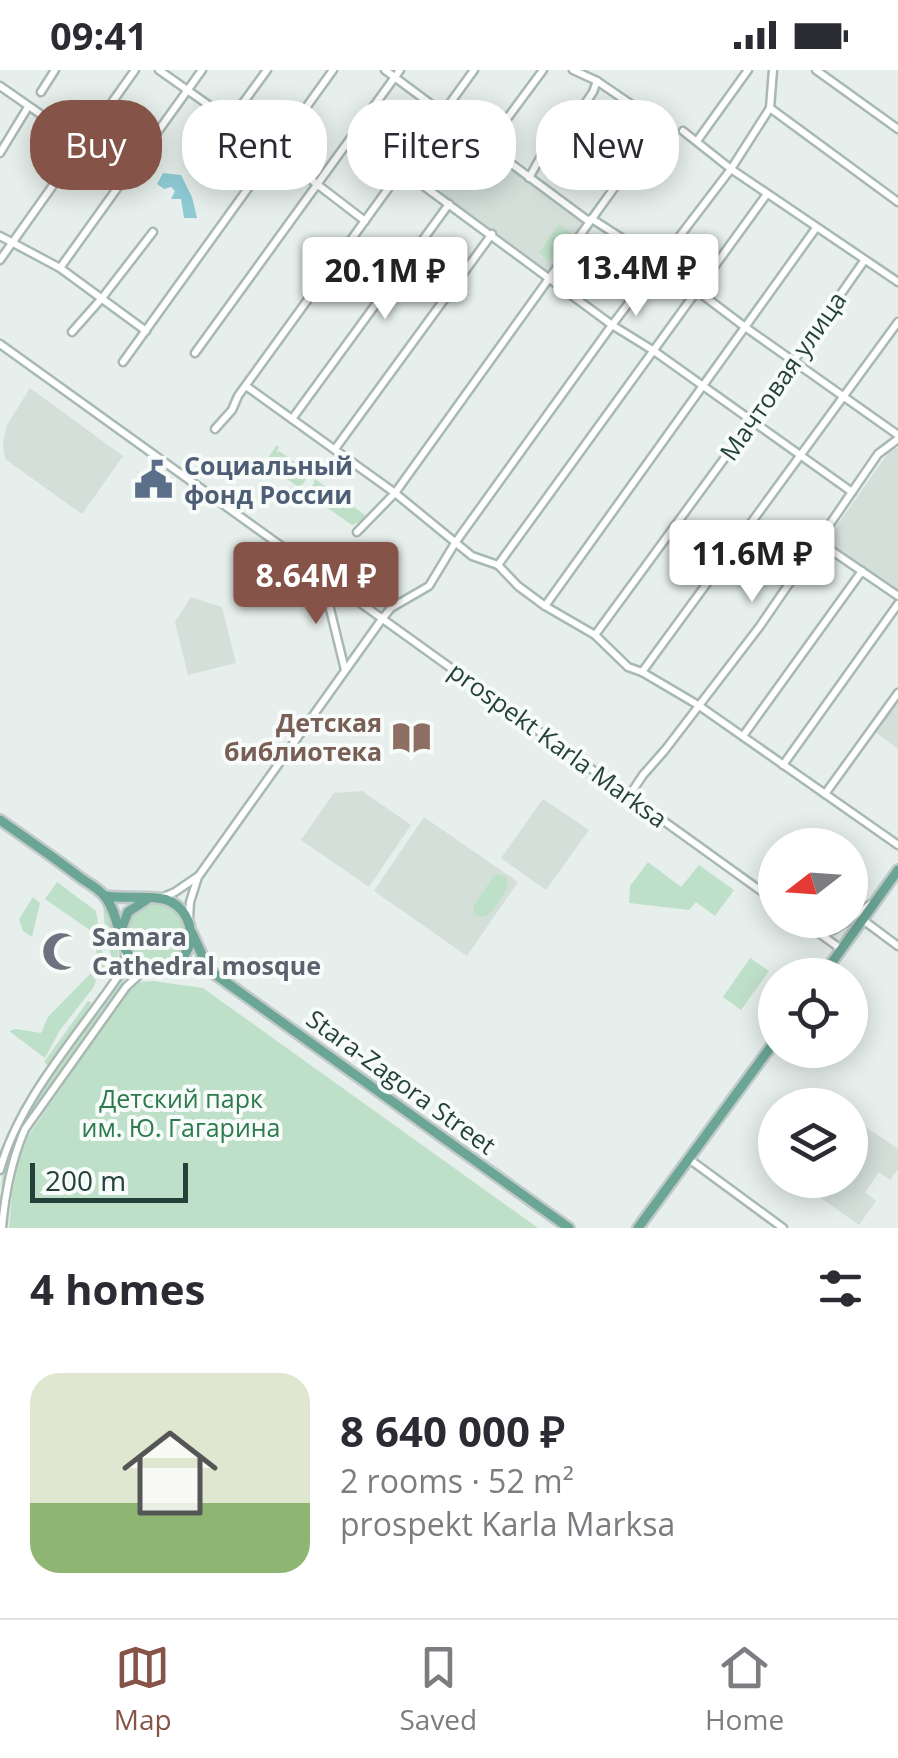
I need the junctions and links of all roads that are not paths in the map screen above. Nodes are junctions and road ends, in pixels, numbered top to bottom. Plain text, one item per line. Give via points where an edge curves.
1 (56, 70) edge
2 (135, 70) edge
3 (159, 70) edge
4 (202, 70) edge
5 (267, 70) edge
6 (333, 70) edge
7 (385, 70) edge
8 (474, 70) edge
9 (543, 70) edge
10 (574, 70) edge
11 (748, 70) edge
12 (773, 70) edge
13 (816, 70) edge
14 (398, 73) edge
15 (597, 81) junction
16 (0, 86) edge
17 (187, 90) junction
18 (41, 92) dead end
19 (114, 100) edge
20 (201, 100) edge
21 (245, 100) edge
22 (312, 100) edge
23 (428, 100) edge
24 (453, 100) edge
25 (516, 106) edge
26 (29, 107) joint
27 (770, 108) junction
28 (162, 126) edge
29 (898, 129) edge
30 (682, 131) dead end
31 (697, 141) junction
32 (0, 153) edge
33 (516, 169) edge
34 (732, 170) junction
35 (327, 172) edge
36 (528, 178) junction
37 (51, 190) edge
38 (117, 190) edge
39 (248, 190) edge
40 (314, 190) edge
41 (326, 190) edge
42 (387, 190) edge
43 (430, 190) edge
44 (767, 194) junction
45 (898, 202) edge
46 (449, 204) junction
47 (592, 219) junction
48 (365, 221) junction
49 (816, 228) junction
50 (153, 232) dead end
51 (492, 234) junction
52 (0, 236) edge
53 (12, 244) junction
54 (0, 260) edge
55 (864, 261) junction
56 (659, 262) junction
57 (60, 268) junction
58 (550, 278) junction
59 (898, 282) edge
60 (698, 292) junction
61 (102, 298) junction
62 (898, 322) edge
63 (612, 325) junction
64 (745, 327) junction
65 (146, 331) junction
66 (72, 332) dead end
67 (0, 344) edge
68 (654, 351) junction
69 (195, 353) dead end
70 (795, 361) junction
71 (123, 362) dead end
72 (246, 386) junction
73 (702, 386) junction
74 (844, 397) junction
75 (292, 419) junction
76 (751, 422) junction
77 (215, 429) dead end
78 (898, 437) edge
79 (335, 449) junction
80 (802, 455) junction
81 (852, 492) junction
82 (395, 493) junction
83 (357, 532) dead end
84 (819, 542) junction
85 (455, 543) junction
86 (498, 565) junction
87 (862, 571) junction
88 (321, 575) junction
89 (898, 596) edge
90 (898, 604) edge
91 (545, 606) junction
92 (382, 618) junction
93 (595, 635) junction
94 (345, 670) junction
95 (642, 672) junction
96 (898, 693) edge
97 (698, 706) junction
98 (742, 736) junction
99 (783, 765) junction
100 (824, 794) junction
101 (629, 796) junction
102 (0, 820) edge
103 (898, 845) edge
104 (898, 870) edge
105 (198, 877) junction
106 (758, 890) edge
107 (106, 896) junction
108 (160, 898) junction
109 (149, 899) junction
110 (876, 900) junction
111 (868, 906) edge
112 (868, 912) edge
113 (189, 919) junction
114 (868, 924) edge
115 (120, 933) junction
116 (192, 934) junction
117 (826, 938) edge
118 (850, 938) edge
119 (898, 946) edge
120 (842, 949) junction
121 (125, 951) junction
122 (835, 958) edge
123 (170, 967) junction
124 (152, 968) junction
125 (209, 970) junction
126 (758, 1064) edge
127 (689, 1158) junction
128 (0, 1170) edge
129 (2, 1208) edge
130 (2, 1228) edge
131 (569, 1228) edge
132 (638, 1228) edge
133 (784, 1228) edge

1 - 18 street
2 - 19 street
3 - 17 street
4 - 17 street
5 - 21 street
6 - 22 street
7 - 14 street
8 - 24 street
9 - 25 street
10 - 15 street
11 - 31 street
12 - 27 street
13 - 29 street
14 - 23 street
14 - 35 street
15 - 36 street via 562,139 544,151
15 - 47 street via 663,124
16 - 26 street
17 - 20 street
17 - 28 street
26 - 32 street
27 - 34 street
27 - 45 street
30 - 31 street
31 - 34 street
33 - 36 street
34 - 44 street
34 - 56 street
36 - 47 street
37 - 53 street
38 - 57 street
39 - 65 street
40 - 69 street
41 - 48 street
42 - 48 street
43 - 46 street
44 - 49 street
44 - 60 street
46 - 51 street
46 - 75 street
47 - 56 street
47 - 58 street
48 - 72 street
49 - 55 street
49 - 64 street
50 - 61 street
51 - 58 street
51 - 79 street
52 - 53 street
53 - 54 street
53 - 57 street
55 - 59 street
55 - 70 street, Мачтовая улица
56 - 60 street
56 - 63 street
57 - 61 street
58 - 63 street
58 - 82 street
60 - 64 street
60 - 68 street
61 - 65 street
61 - 66 street
62 - 74 street
63 - 68 street
63 - 85 street
64 - 70 street
64 - 73 street
65 - 71 street
67 - 88 street, prospekt Karla Marksa
68 - 73 street
68 - 86 street
70 - 74 street
70 - 76 street, Мачтовая улица
72 - 75 street
72 - 77 street
73 - 76 street
73 - 91 street
74 - 78 street
74 - 80 street
75 - 79 street
76 - 80 street
76 - 93 street, Мачтовая улица
78 - 81 street
79 - 82 street
80 - 81 street
80 - 95 street
81 - 84 street
82 - 83 street
82 - 85 street
84 - 87 street
84 - 97 street
85 - 86 street
85 - 92 street via 429,586
86 - 91 street
87 - 89 street
87 - 98 street
88 - 92 street, prospekt Karla Marksa
88 - 94 street
90 - 99 street
91 - 93 street
92 - 94 street
92 - 101 street, prospekt Karla Marksa
93 - 95 street
94 - 105 street
95 - 97 street
96 - 100 street
97 - 98 street
97 - 101 street
98 - 99 street
99 - 100 street
100 - 103 street
101 - 106 street, prospekt Karla Marksa
102 - 107 main road
104 - 110 main road
105 - 108 street
105 - 113 street
107 - 109 main road
107 - 115 main road
108 - 109 main road
108 - 113 main road
109 - 115 main road via 128,912
110 - 111 street
110 - 112 main road
113 - 116 main road
114 - 119 street
115 - 121 main road
116 - 123 main road via 183,957
116 - 125 main road, Stara-Zagora Street
117 - 120 street
118 - 120 main road
120 - 122 main road
121 - 124 main road
121 - 128 street via 118,975 25,1110
123 - 124 main road
123 - 125 main road
124 - 129 street via 126,987 25,1129
125 - 131 main road, Stara-Zagora Street
126 - 127 main road
127 - 132 main road
127 - 133 street
129 - 130 street

